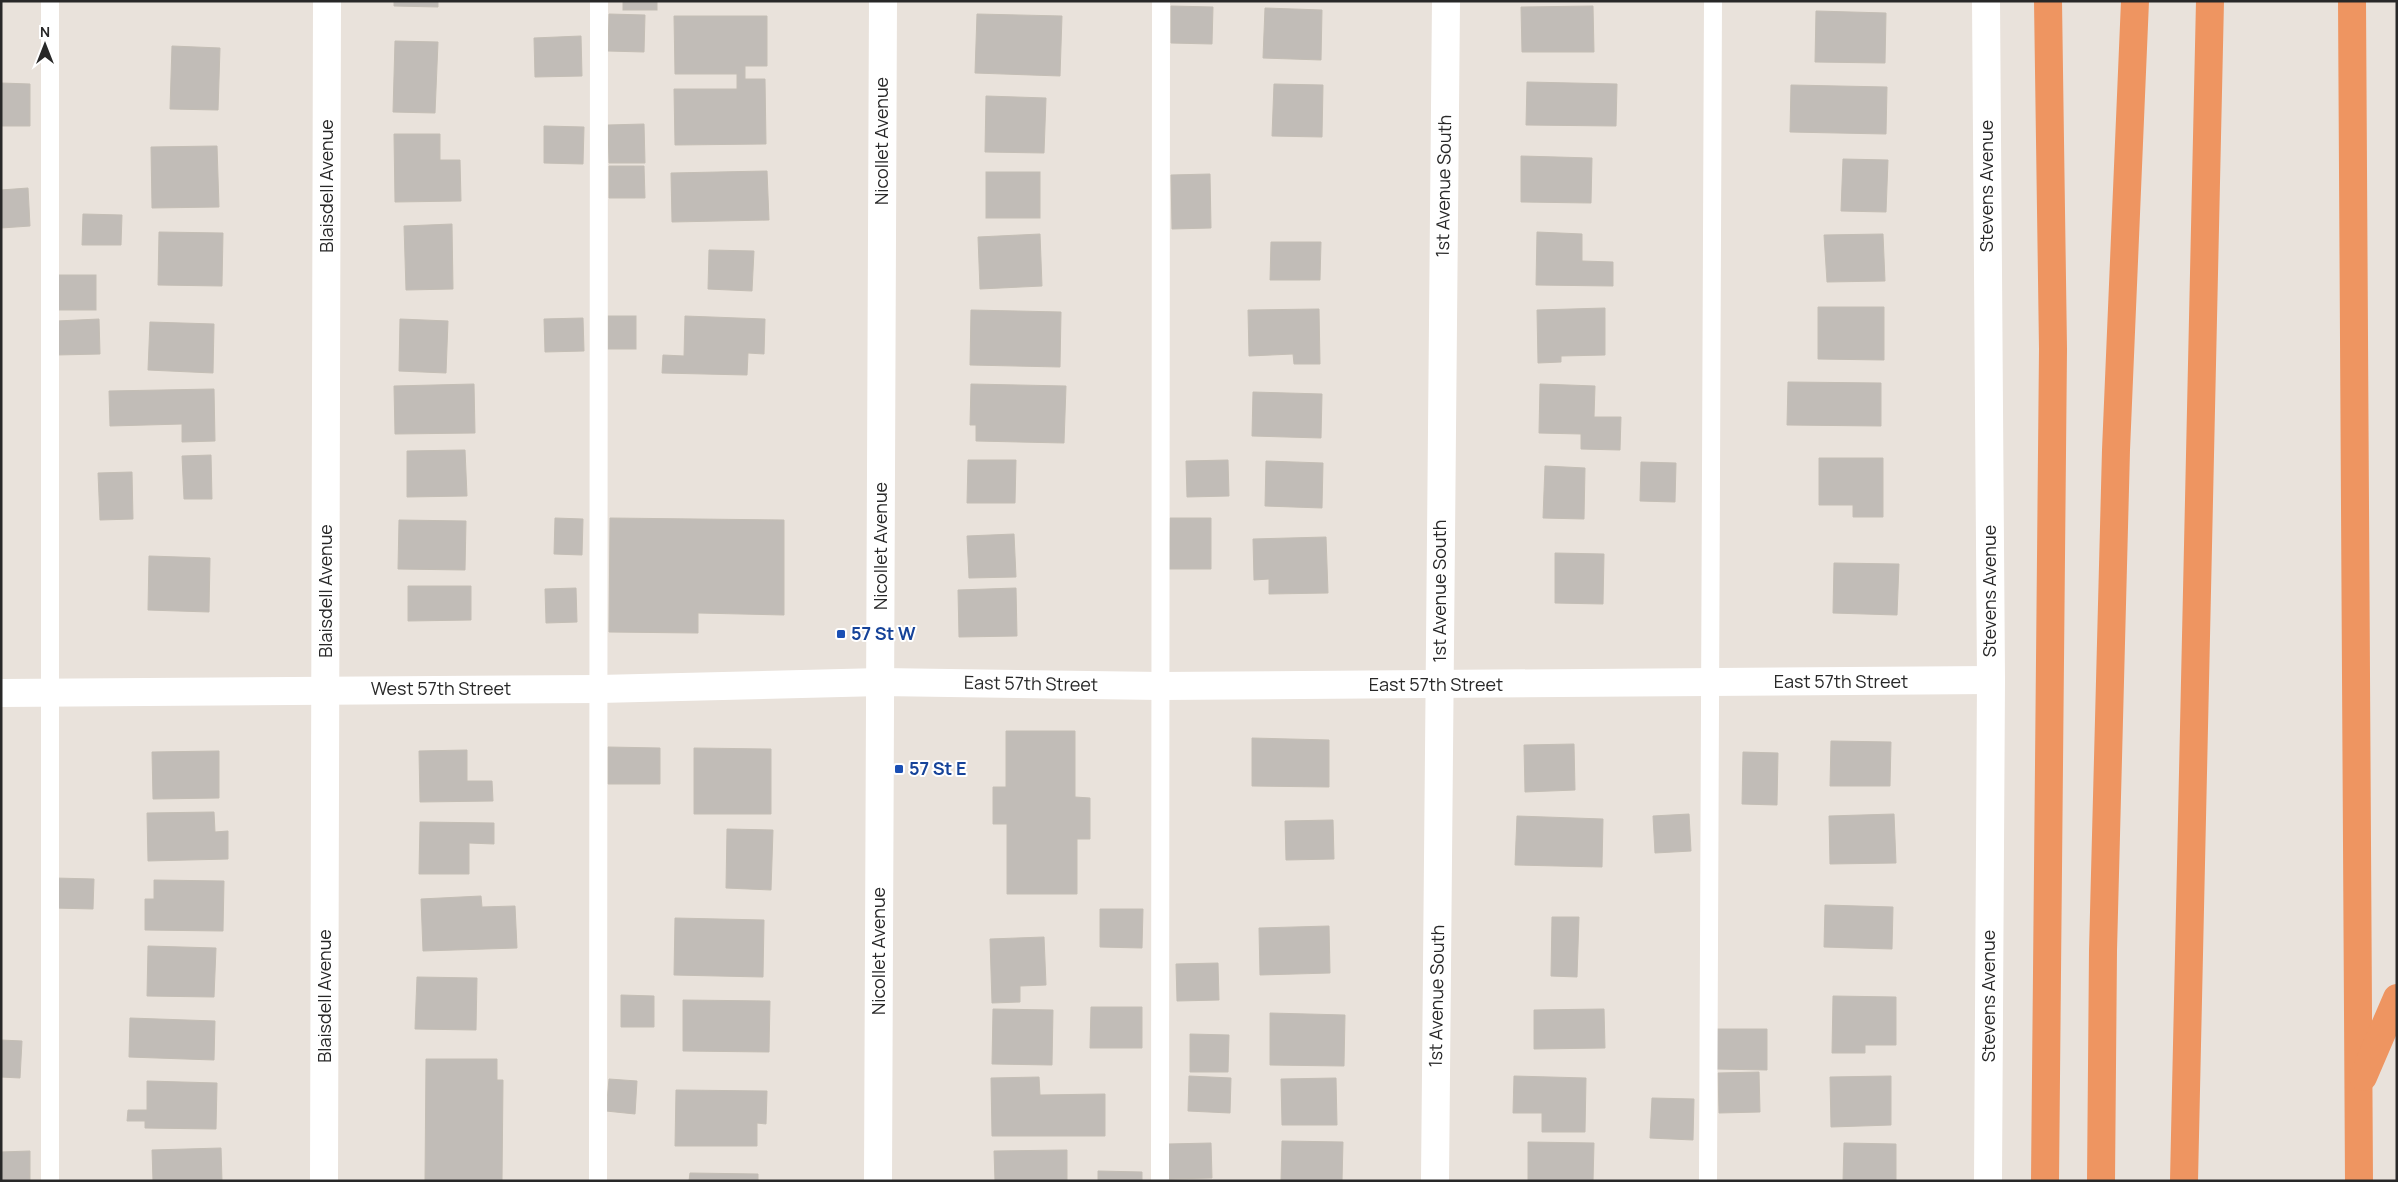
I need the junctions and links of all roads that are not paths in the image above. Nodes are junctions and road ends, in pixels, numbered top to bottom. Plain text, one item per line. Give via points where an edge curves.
1 (50, 1) edge
2 (327, 1) edge
3 (599, 1) edge
4 (883, 1) edge
5 (1161, 1) edge
6 (1446, 1) edge
7 (1713, 1) edge
8 (1986, 1) edge
9 (2048, 1) edge
10 (2135, 1) edge
11 (2210, 1) edge
12 (2352, 1) edge
13 (1991, 680) junction
14 (881, 682) junction
15 (1711, 683) junction
16 (1440, 685) junction
17 (1161, 686) junction
18 (326, 689) junction
19 (599, 689) junction
20 (49, 692) junction
21 (1, 693) edge
22 (2397, 998) edge
23 (2358, 1088) junction
24 (50, 1181) edge
25 (324, 1181) edge
26 (598, 1181) edge
27 (878, 1181) edge
28 (1160, 1181) edge
29 (1435, 1181) edge
30 (1708, 1181) edge
31 (1988, 1181) edge
32 (2045, 1181) edge
33 (2101, 1181) edge
34 (2184, 1181) edge
35 (2359, 1181) edge

1 - 20 lane
2 - 18 street, Blaisdell Avenue
3 - 19 lane
4 - 14 street, Nicollet Avenue
5 - 17 lane
6 - 16 street, 1st Avenue South
7 - 15 lane
8 - 13 street, Stevens Avenue
9 - 32 highway via 2053,349
10 - 33 highway via 2116,450
11 - 34 highway
12 - 23 highway
13 - 15 street, East 57th Street
13 - 31 street, Stevens Avenue
14 - 17 street, East 57th Street
14 - 19 street, West 57th Street
14 - 27 street, Nicollet Avenue
15 - 16 street, East 57th Street
15 - 30 lane
16 - 17 street, East 57th Street
16 - 29 street, 1st Avenue South
17 - 28 lane
18 - 19 street, West 57th Street
18 - 20 street, West 57th Street
18 - 25 street, Blaisdell Avenue
19 - 26 lane
20 - 21 street, West 57th Street
20 - 24 lane
22 - 23 highway
23 - 35 highway

